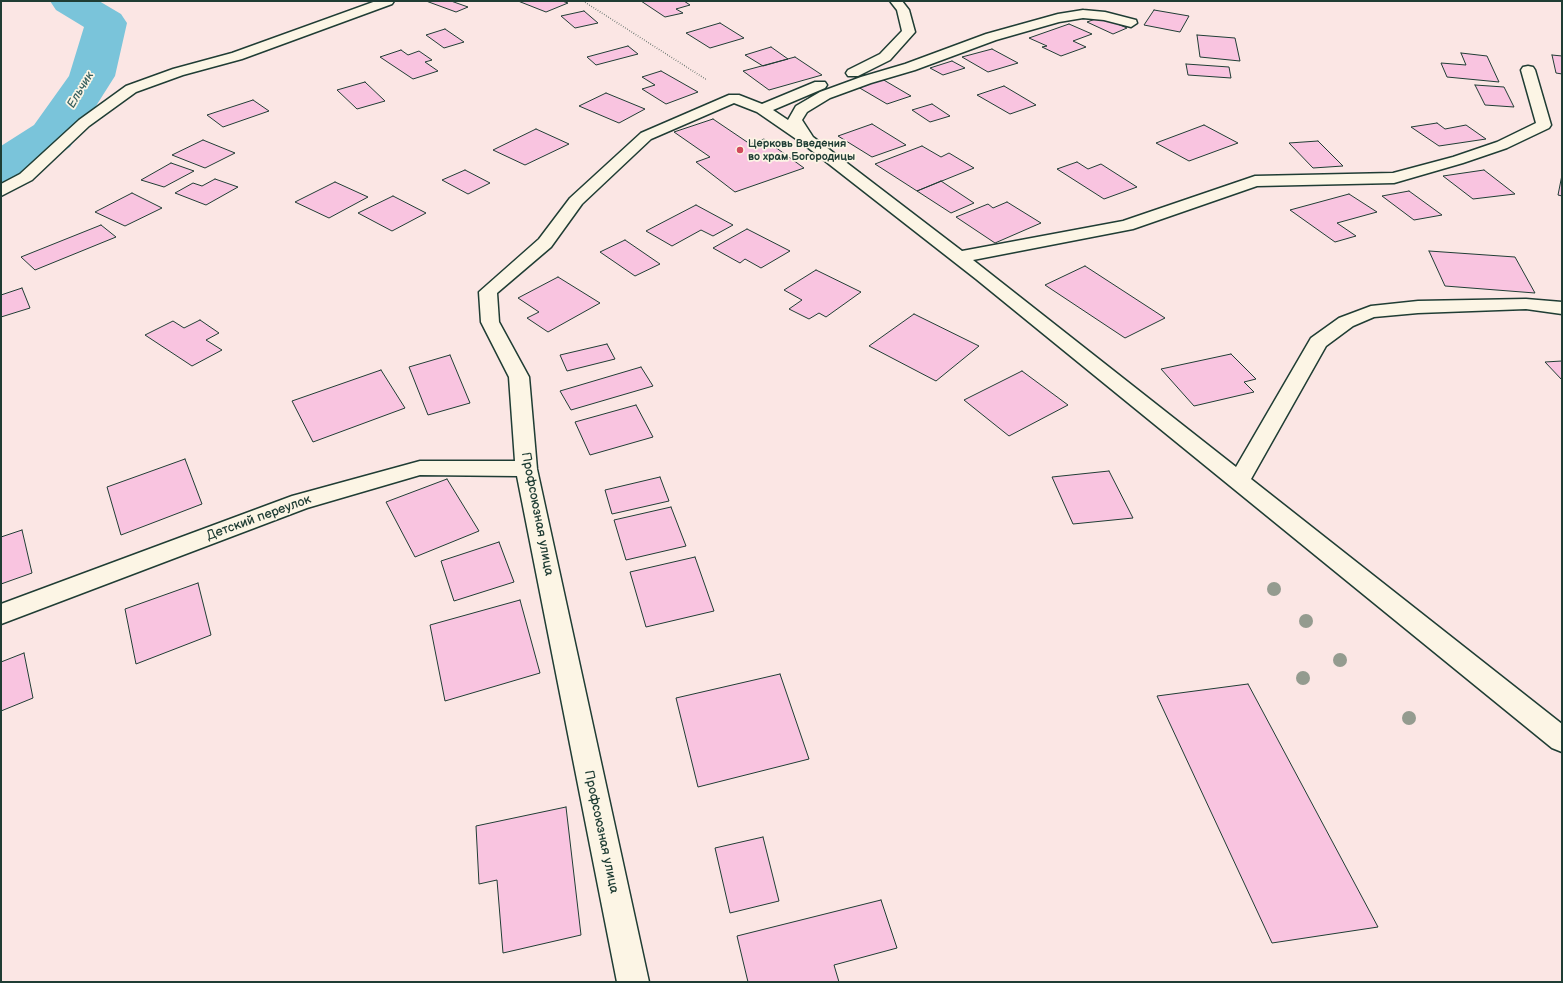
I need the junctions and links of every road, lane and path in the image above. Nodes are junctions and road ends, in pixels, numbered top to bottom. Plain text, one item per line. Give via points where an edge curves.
1 (388, 1) edge
2 (582, 1) edge
3 (896, 1) edge
4 (1131, 23) dead end
5 (1528, 70) dead end
6 (734, 98) junction
7 (762, 109) junction
8 (807, 140) junction
9 (1, 191) edge
10 (958, 257) junction
11 (1562, 308) edge
12 (526, 469) junction
13 (1240, 480) junction
14 (1, 614) edge
15 (1562, 740) edge
16 (633, 982) edge

1 - 9 street via 237,56 131,88 84,123 26,177
2 - 6 path
3 - 7 street via 903,10 909,32 885,57 856,72
4 - 8 street via 1084,14 1058,18 991,37 910,67 866,80 825,95 801,109 795,120
5 - 10 street via 1544,125 1502,145 1458,160 1394,178 1256,181 1127,225
6 - 7 street
6 - 12 street, Профсоюзная улица via 646,136 576,201 545,243 488,292 490,322 519,377
7 - 8 street
8 - 10 street
10 - 13 street
11 - 13 street via 1526,304 1418,307 1371,312 1346,322 1318,342
12 - 14 street, Детский переулок via 420,468 300,502
12 - 16 street, Профсоюзная улица
13 - 15 street

